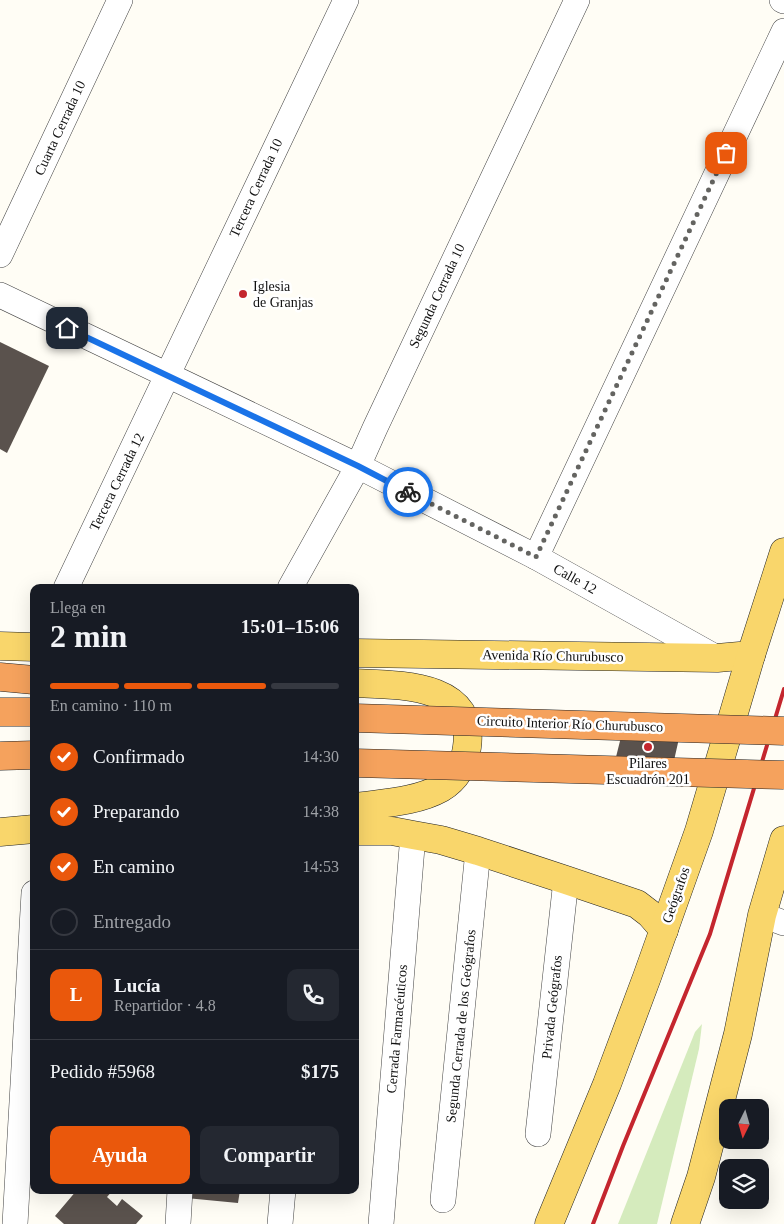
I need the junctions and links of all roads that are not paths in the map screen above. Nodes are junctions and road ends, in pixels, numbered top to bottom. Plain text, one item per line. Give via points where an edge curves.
1 (120, 0) edge
2 (346, 0) edge
3 (577, 0) edge
4 (784, 31) edge
5 (0, 255) edge
6 (0, 295) edge
7 (167, 376) junction
8 (358, 466) junction
9 (783, 556) edge
10 (536, 557) junction
11 (68, 584) edge
12 (292, 584) edge
13 (0, 646) edge
14 (30, 647) edge
15 (359, 653) edge
16 (751, 655) junction
17 (717, 658) junction
18 (0, 677) edge
19 (30, 680) edge
20 (359, 683) edge
21 (0, 712) edge
22 (30, 712) edge
23 (359, 718) edge
24 (784, 731) edge
25 (30, 755) edge
26 (0, 756) edge
27 (359, 763) edge
28 (784, 775) edge
29 (359, 806) edge
30 (30, 829) edge
31 (359, 831) edge
32 (0, 832) edge
33 (413, 835) junction
34 (784, 842) edge
35 (478, 852) junction
36 (566, 880) junction
37 (773, 919) edge
38 (664, 930) junction
39 (30, 963) edge
40 (538, 1134) dead end
41 (180, 1194) edge
42 (283, 1194) edge
43 (444, 1200) dead end
44 (15, 1224) edge
45 (178, 1224) edge
46 (280, 1224) edge
47 (381, 1224) edge
48 (549, 1224) edge
49 (686, 1224) edge

1 - 5 street, Cuarta Cerrada 10
2 - 7 street, Tercera Cerrada 10
3 - 8 street, Segunda Cerrada 10
4 - 10 street
6 - 7 street, Calle 12
7 - 8 street, Calle 12
7 - 11 street, Tercera Cerrada 12
8 - 10 street, Calle 12
8 - 12 street, Segunda Cerrada 10
9 - 16 main road, Geógrafos
10 - 17 street, Calle 12
13 - 14 main road
15 - 17 main road, Avenida Río Churubusco
16 - 17 main road, Avenida Río Churubusco
16 - 38 main road, Geógrafos via 699,831
18 - 19 highway
20 - 29 main road via 407,687 439,695 458,708 466,720 468,736 463,763 442,787 419,797
21 - 22 highway
23 - 24 highway, Circuito Interior Río Churubusco, bridge
25 - 26 highway
27 - 28 highway, bridge
30 - 32 main road
31 - 33 main road
33 - 35 main road
33 - 47 street, Cerrada Farmacéuticos
34 - 37 main road
35 - 36 main road
35 - 43 street, Segunda Cerrada de los Geógrafos
36 - 38 main road via 637,904
36 - 40 street, Privada Geógrafos
37 - 49 main road via 742,1014
38 - 48 main road, Geógrafos
39 - 44 street
41 - 45 street
42 - 46 street

